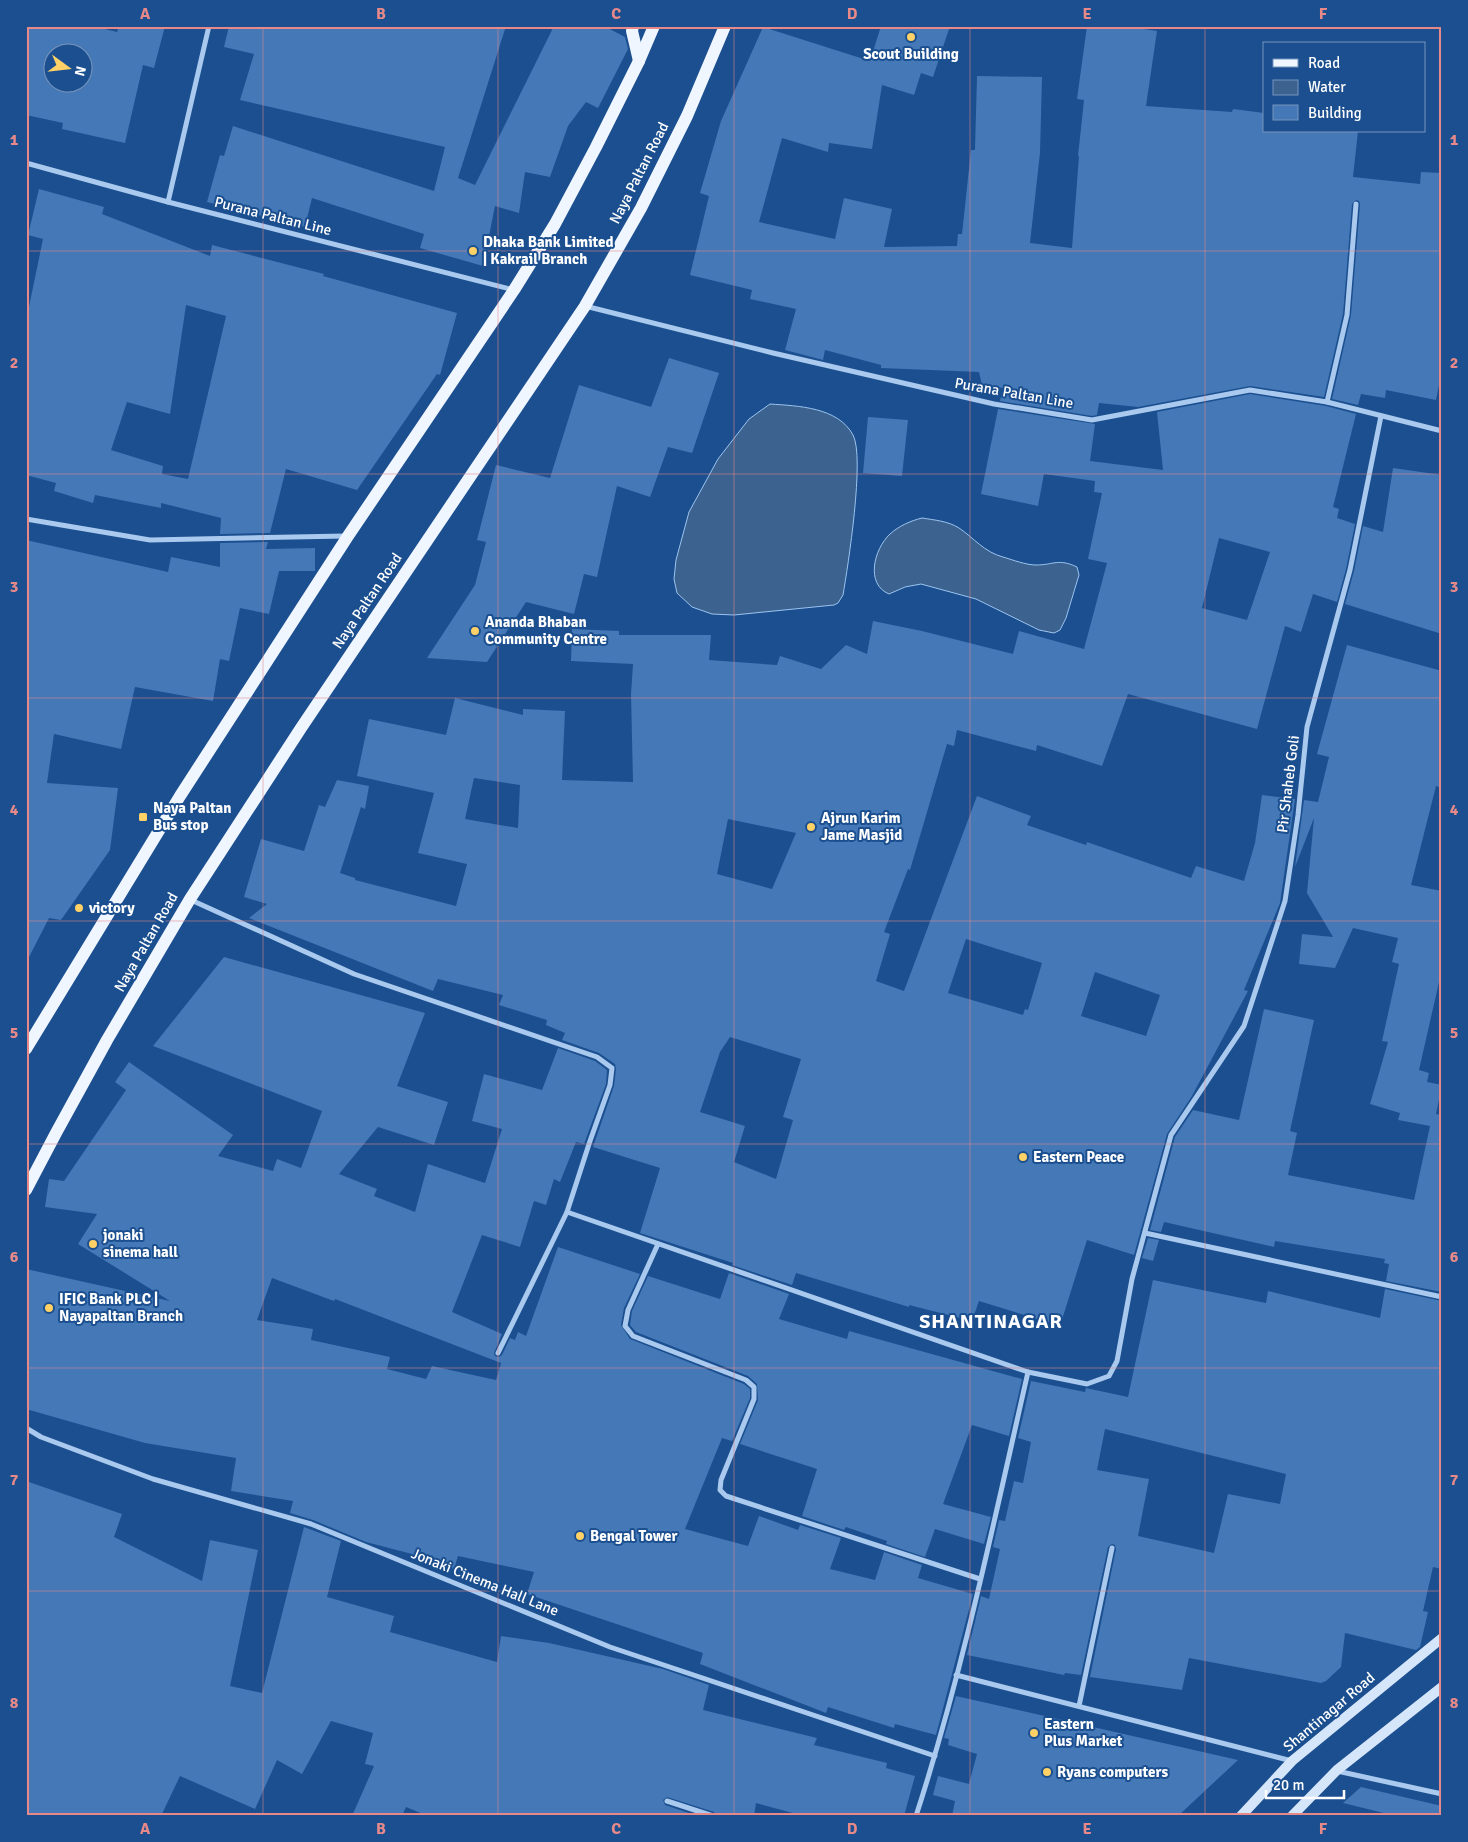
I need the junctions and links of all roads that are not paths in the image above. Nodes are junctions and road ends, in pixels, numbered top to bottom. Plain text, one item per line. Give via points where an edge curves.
1 (210, 26) edge
2 (633, 26) edge
3 (654, 26) edge
4 (725, 26) edge
5 (639, 61) junction
6 (26, 162) edge
7 (168, 202) junction
8 (1356, 204) dead end
9 (514, 290) junction
10 (585, 306) junction
11 (1327, 402) junction
12 (1381, 416) junction
13 (1442, 431) edge
14 (26, 519) edge
15 (348, 536) junction
16 (190, 899) junction
17 (26, 1049) edge
18 (26, 1190) edge
19 (567, 1212) junction
20 (1145, 1234) junction
21 (658, 1244) junction
22 (1442, 1297) edge
23 (498, 1353) dead end
24 (1028, 1372) junction
25 (26, 1428) edge
26 (1112, 1548) dead end
27 (980, 1578) junction
28 (1442, 1638) edge
29 (956, 1675) junction
30 (1442, 1687) edge
31 (1079, 1706) junction
32 (935, 1756) junction
33 (1292, 1761) junction
34 (1337, 1770) junction
35 (1442, 1794) edge
36 (667, 1801) dead end
37 (713, 1816) edge
38 (916, 1816) edge
39 (1241, 1816) edge
40 (1292, 1816) edge

1 - 7 street
2 - 5 main road
3 - 5 main road
4 - 10 main road, Naya Paltan Road via 687,116 641,208
5 - 9 main road via 559,215
6 - 7 street, Purana Paltan Line
7 - 9 street, Purana Paltan Line
8 - 11 street via 1347,314
9 - 15 main road
10 - 11 street, Purana Paltan Line via 994,404 1092,420 1250,390
10 - 16 main road, Naya Paltan Road
11 - 12 street, Purana Paltan Line
12 - 13 street, Purana Paltan Line
12 - 20 street, Pir Shaheb Goli via 1350,570 1307,727 1298,815 1284,901 1244,1026 1171,1135
14 - 15 street via 150,540
15 - 17 main road via 180,796
16 - 18 main road, Naya Paltan Road via 107,1040
16 - 19 street via 354,974 597,1057 612,1068 610,1085
19 - 21 street, Pir Shaheb Goli
19 - 23 street
20 - 22 street
20 - 24 street, Pir Shaheb Goli via 1132,1279 1117,1361 1108,1376 1087,1384
21 - 24 street, Pir Shaheb Goli
21 - 27 street via 628,1310 625,1326 632,1336 746,1380 754,1387 754,1399 721,1480 720,1490 726,1496
24 - 27 street
25 - 32 street, Jonaki Cinema Hall Lane via 41,1437 153,1479 312,1524 610,1647
26 - 31 street
27 - 29 street
28 - 33 main road, Shantinagar Road
29 - 31 street
29 - 32 street
30 - 34 main road
31 - 33 street
32 - 38 street
33 - 39 main road, Shantinagar Road
34 - 35 street
34 - 40 main road
36 - 37 street

